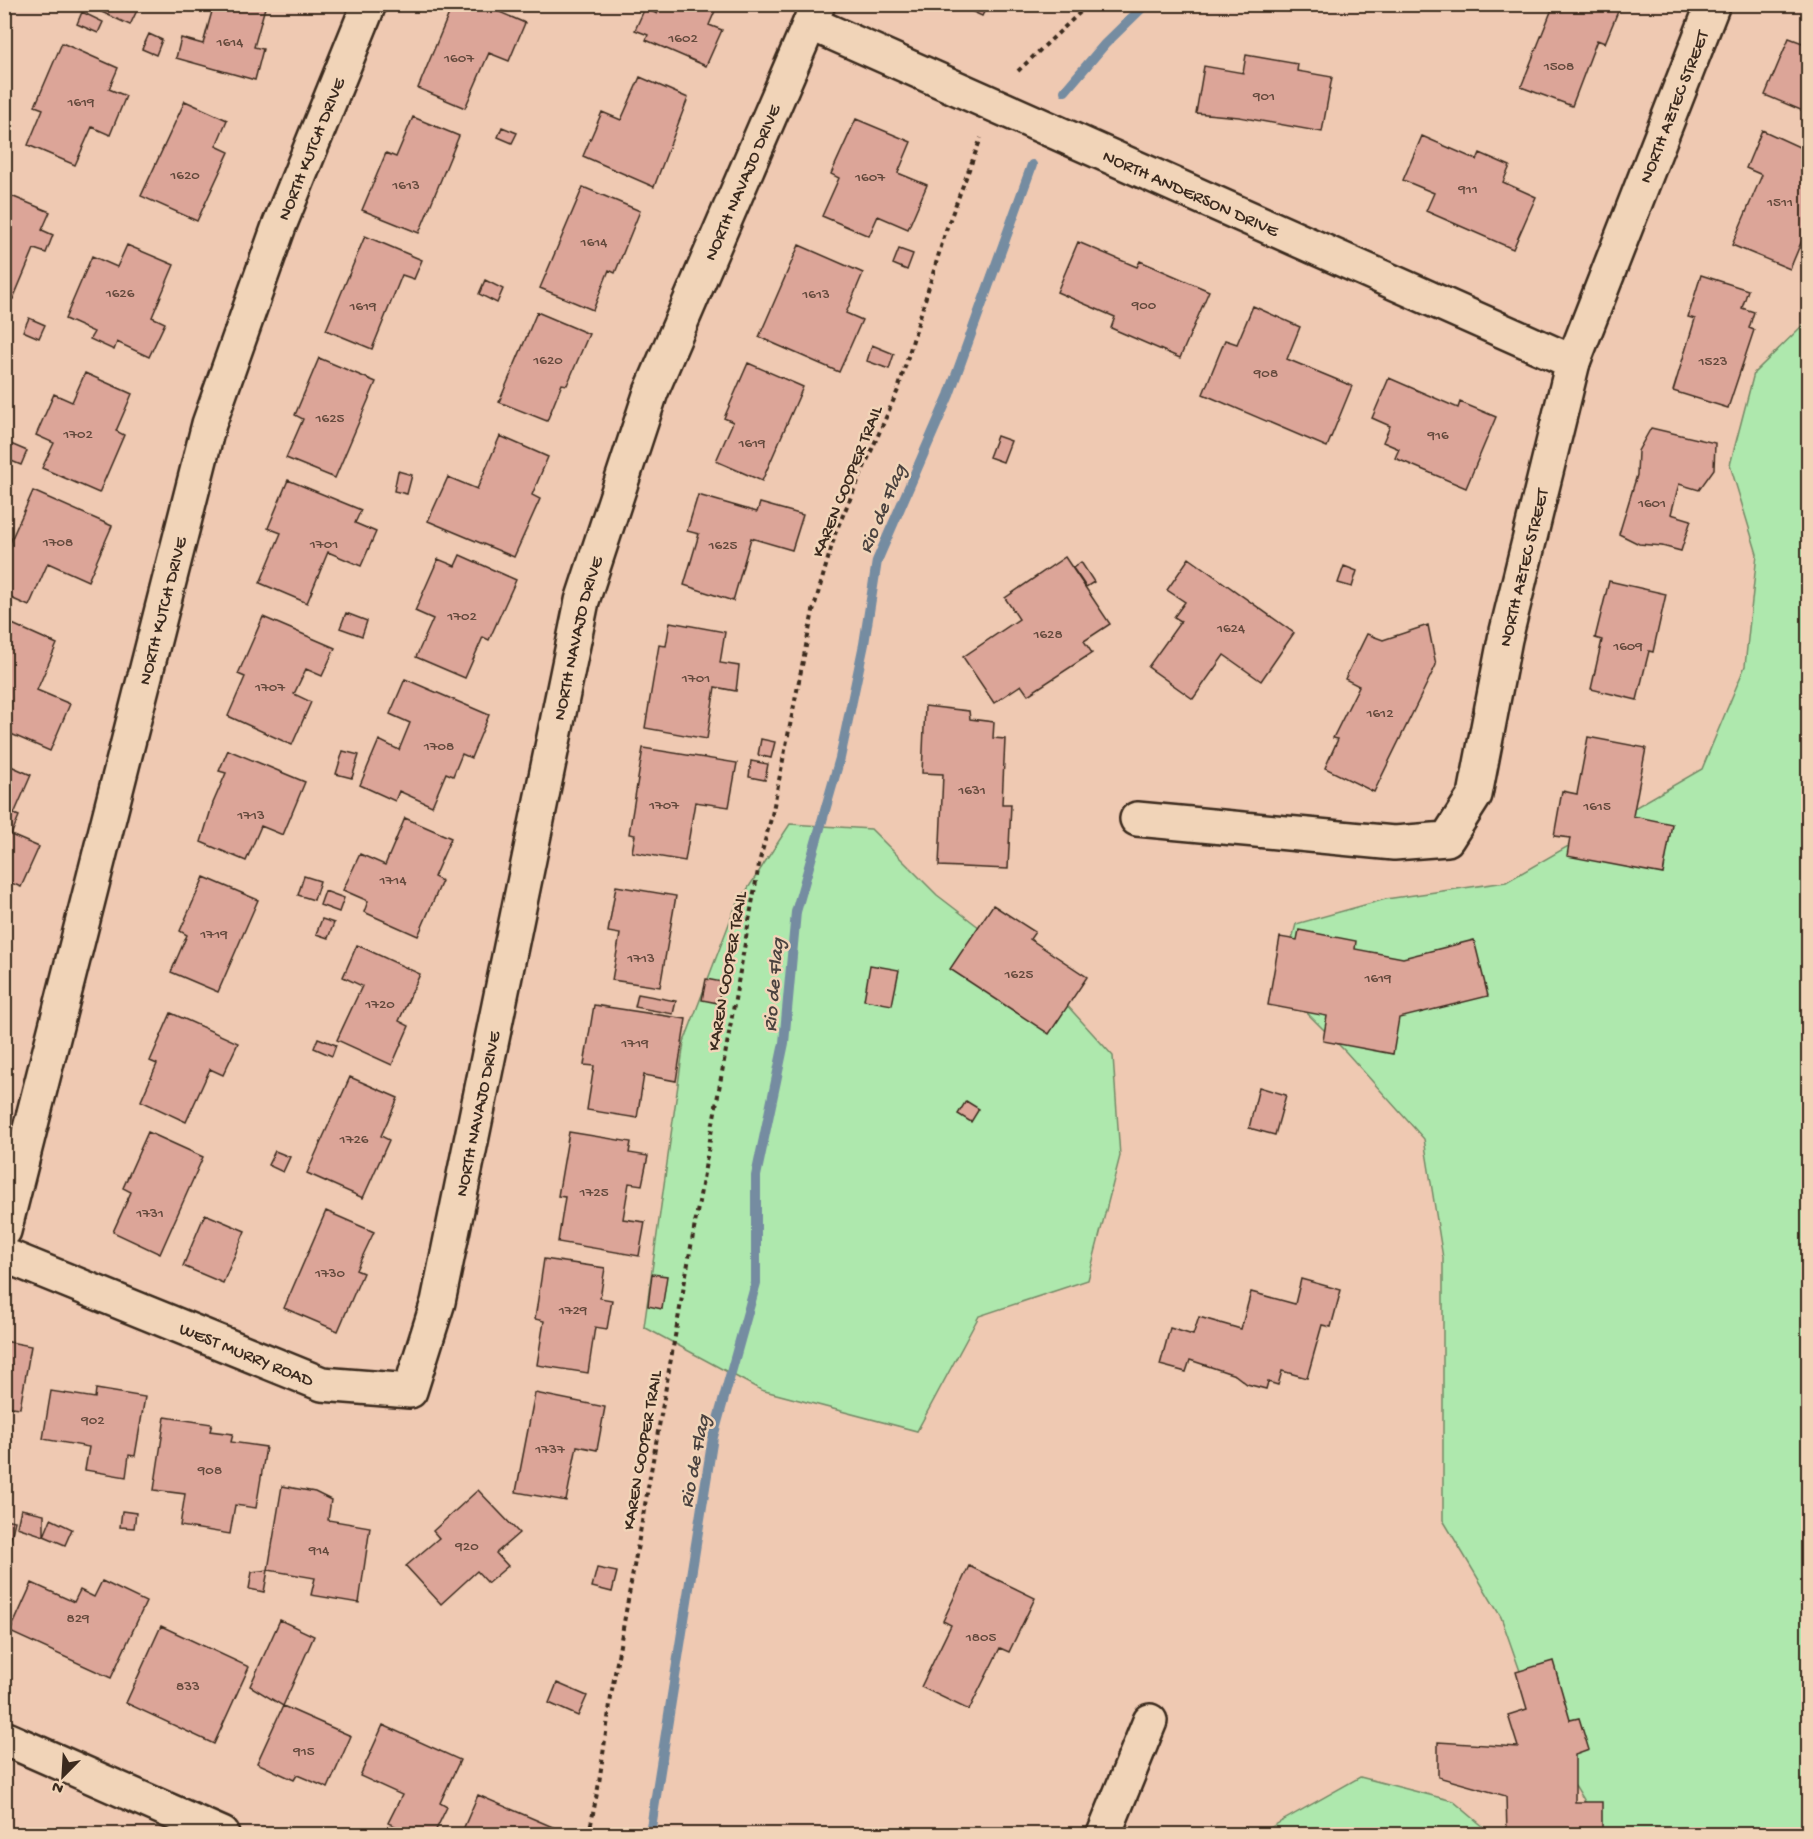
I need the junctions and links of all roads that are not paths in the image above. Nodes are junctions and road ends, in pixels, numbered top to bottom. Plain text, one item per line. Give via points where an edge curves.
1 (369, 4) edge
2 (1713, 4) edge
3 (814, 14) edge
4 (1572, 362) junction
5 (1137, 819) dead end
6 (4, 1232) edge
7 (4, 1254) edge
8 (438, 1302) joint
9 (1150, 1721) dead end
10 (4, 1738) edge
11 (222, 1834) edge
12 (1104, 1834) edge

1 - 6 street, NORTH KUTCH DRIVE via 279,226 209,424
2 - 4 street, NORTH AZTEC STREET
3 - 4 street, NORTH ANDERSON DRIVE
3 - 8 street, NORTH NAVAJO DRIVE via 651,392 582,601
4 - 5 street, NORTH AZTEC STREET via 1505,639 1475,795 1447,838 1394,843
7 - 8 street, WEST MURRY ROAD via 322,1384 410,1391
9 - 12 street
10 - 11 street

